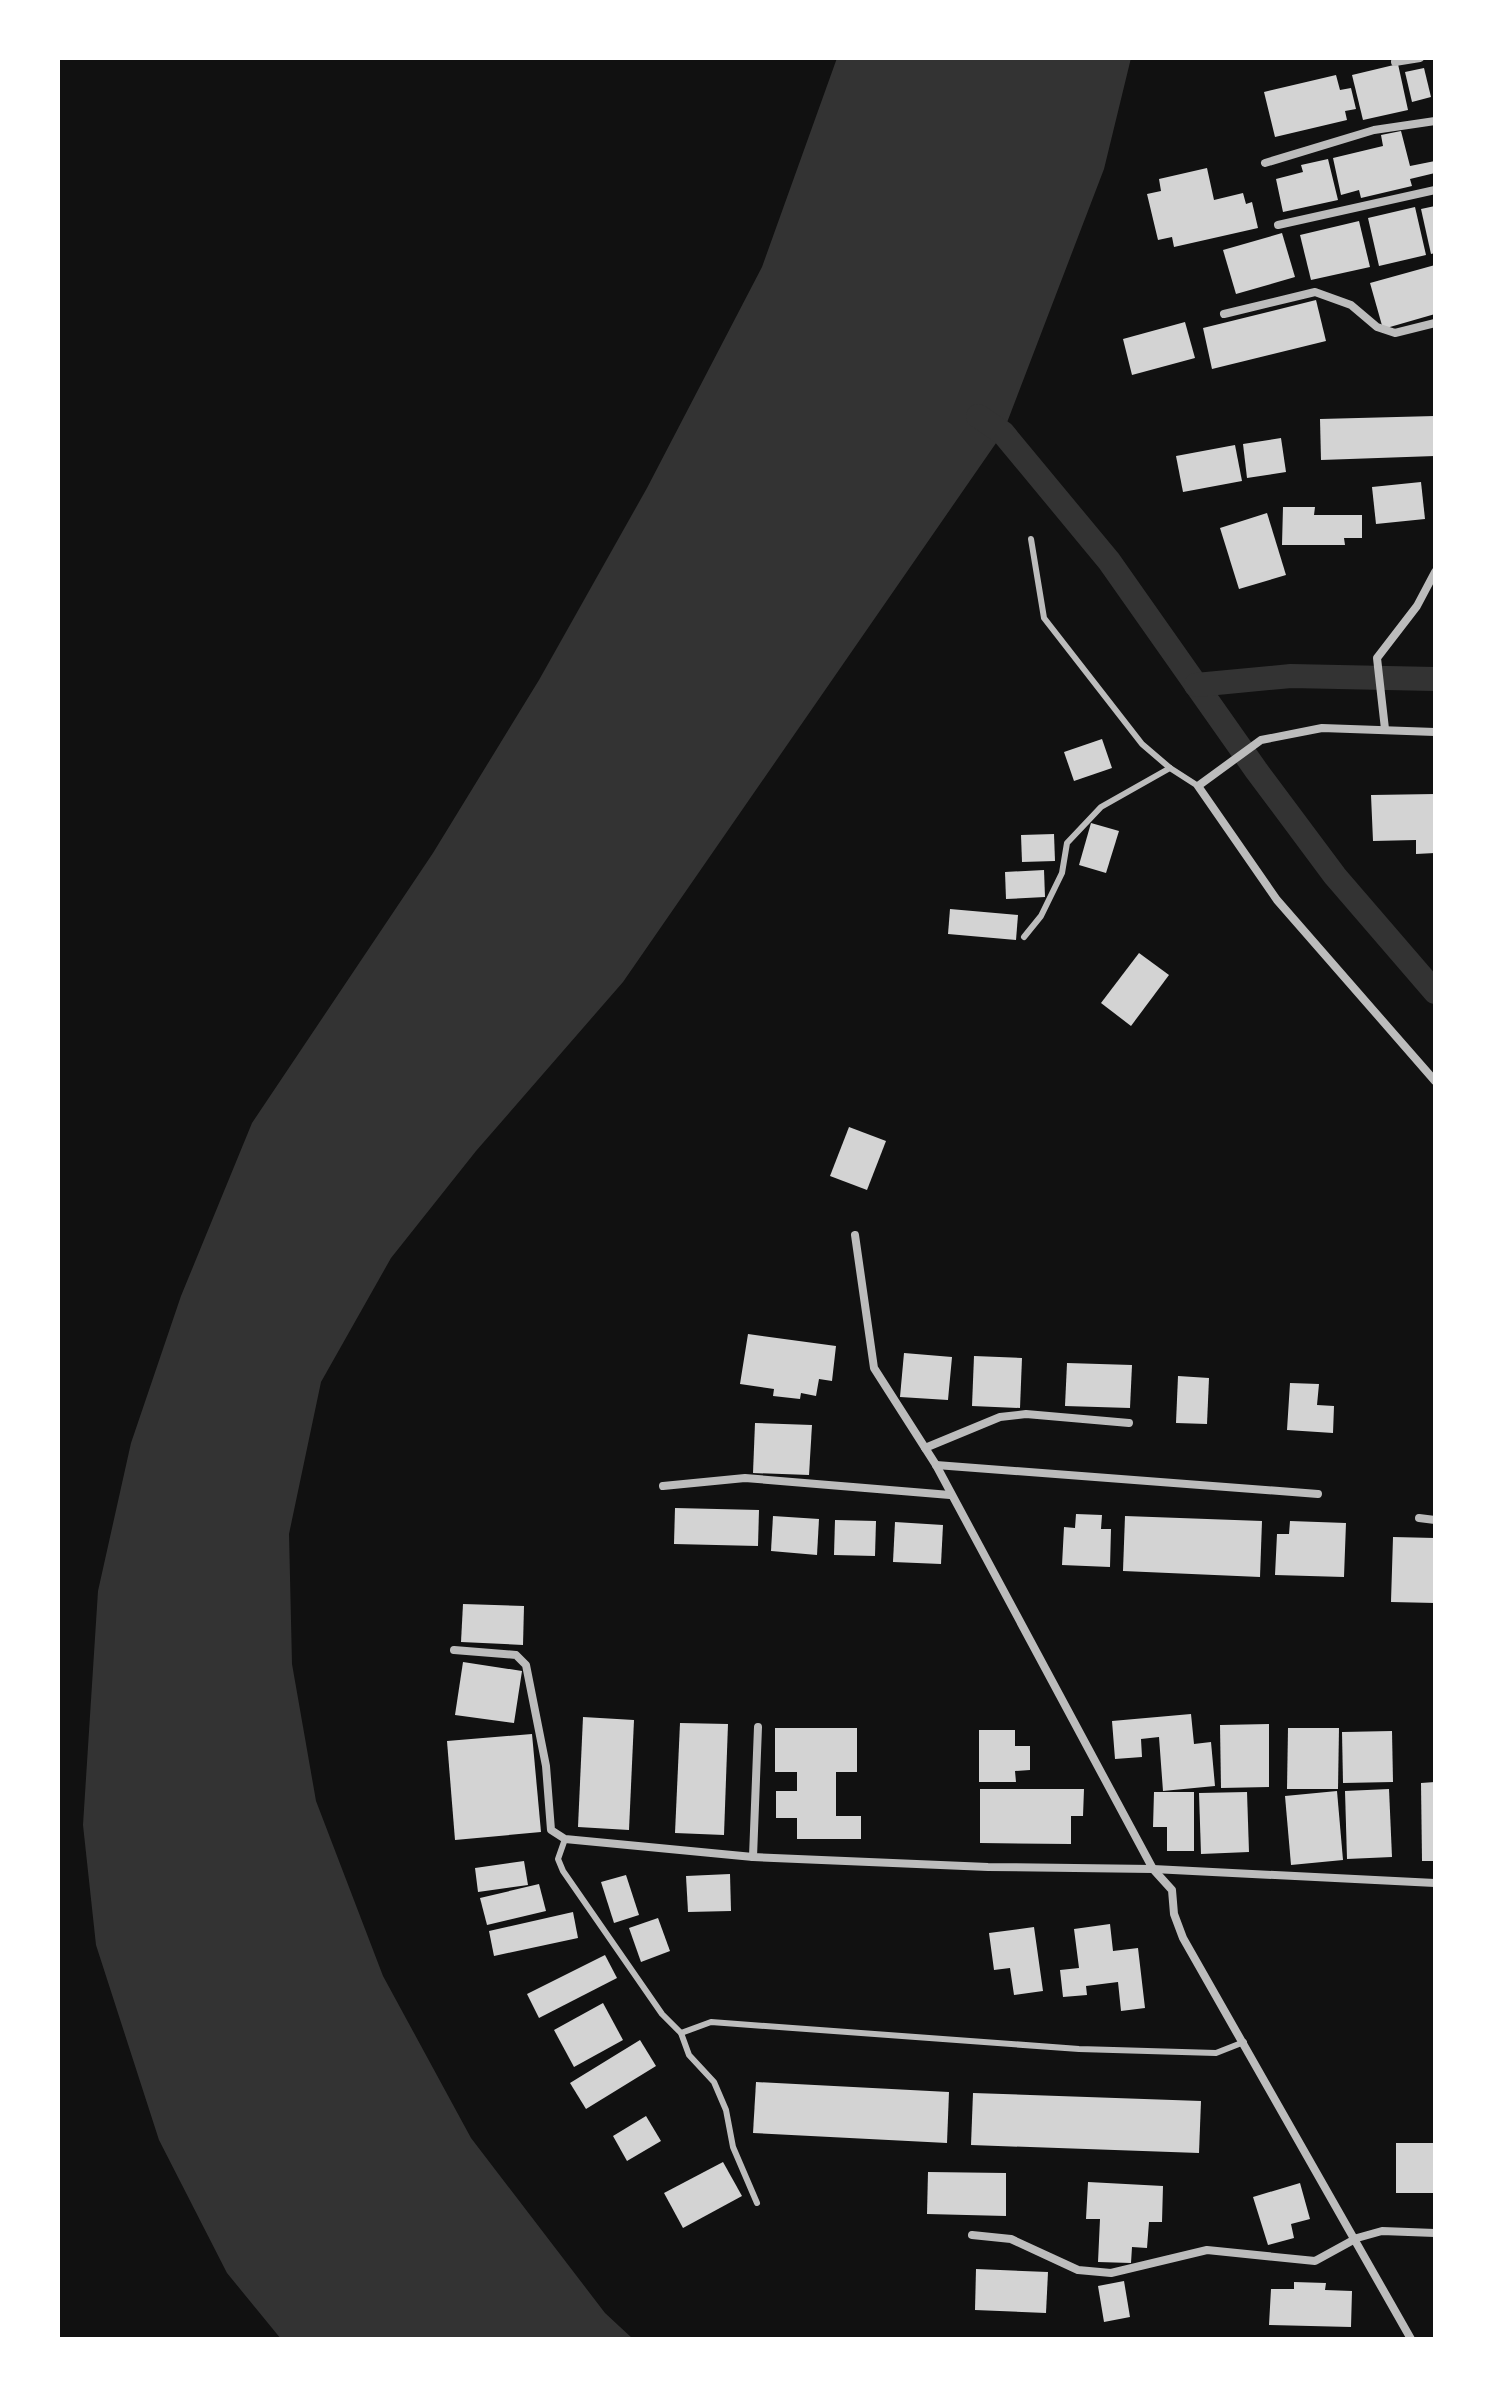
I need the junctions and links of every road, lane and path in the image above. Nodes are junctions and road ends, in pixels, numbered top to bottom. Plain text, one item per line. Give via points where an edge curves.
1 (1420, 58) edge
2 (1395, 62) dead end
3 (1435, 121) edge
4 (1265, 163) dead end
5 (1435, 190) edge
6 (1278, 225) dead end
7 (1224, 314) dead end
8 (1435, 323) edge
9 (1031, 539) dead end
10 (1435, 572) edge
11 (1385, 729) junction
12 (1435, 732) edge
13 (1170, 768) junction
14 (1198, 786) junction
15 (1024, 937) dead end
16 (1435, 1081) edge
17 (855, 1235) dead end
18 (1129, 1423) dead end
19 (925, 1448) junction
20 (936, 1465) junction
21 (663, 1486) dead end
22 (1318, 1494) dead end
23 (950, 1495) junction
24 (1419, 1518) dead end
25 (1435, 1520) edge
26 (454, 1650) dead end
27 (758, 1727) dead end
28 (565, 1839) junction
29 (753, 1857) junction
30 (1153, 1869) junction
31 (1435, 1883) edge
32 (681, 2033) junction
33 (1245, 2042) junction
34 (757, 2203) dead end
35 (1435, 2233) edge
36 (972, 2235) dead end
37 (1357, 2238) junction
38 (1411, 2339) edge

1 - 2 street
3 - 4 street via 1374,130
5 - 6 street
7 - 8 street via 1315,292 1351,305 1377,327 1395,333
9 - 13 lane via 1044,618 1142,744
10 - 11 street via 1417,606 1377,658
11 - 12 street
11 - 14 street via 1322,728 1261,740
13 - 14 lane
13 - 15 lane via 1101,807 1067,843 1062,873
14 - 16 street via 1277,900
17 - 19 street via 874,1368
18 - 19 street via 1026,1414 1000,1417
19 - 20 street
20 - 22 street
20 - 23 street
21 - 23 street via 745,1478
23 - 30 street
24 - 25 street
26 - 28 street via 516,1655 526,1665 546,1766 551,1830
27 - 29 street
28 - 29 street
28 - 32 lane via 558,1859 563,1871 662,2014
29 - 30 street
30 - 31 street
30 - 33 street via 1172,1890 1183,1938
32 - 33 lane via 711,2022 1079,2049 1216,2053
32 - 34 lane via 689,2055 714,2082
33 - 37 street
35 - 37 street via 1382,2231
36 - 37 street via 1011,2239 1078,2270 1111,2273 1207,2250 1315,2261
37 - 38 street

